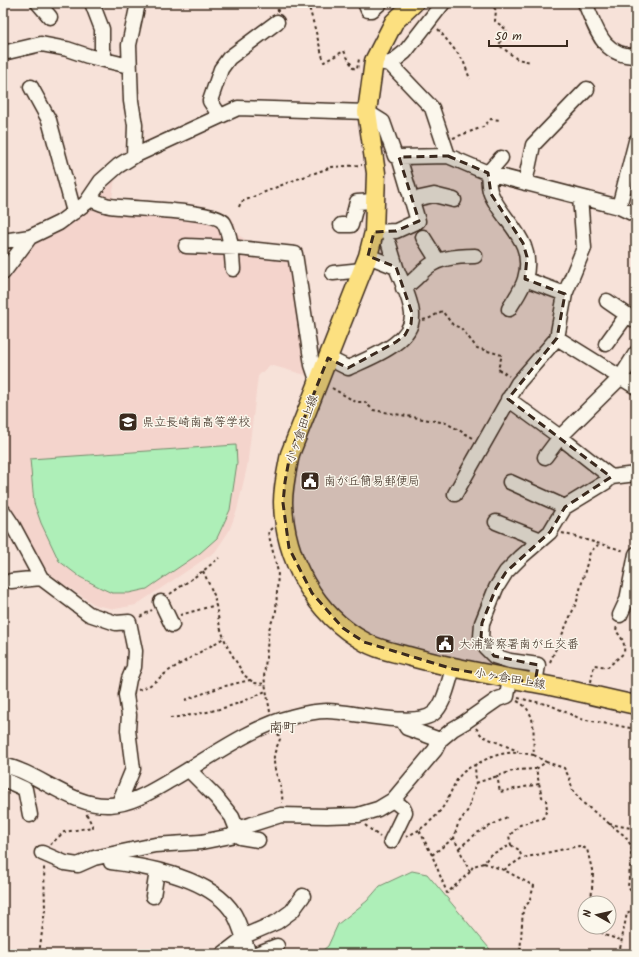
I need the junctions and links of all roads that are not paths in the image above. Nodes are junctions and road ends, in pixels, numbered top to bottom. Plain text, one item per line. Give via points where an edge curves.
1 (38, 3) edge
2 (92, 3) edge
3 (138, 3) edge
4 (365, 3) edge
5 (380, 3) edge
6 (414, 3) edge
7 (443, 3) edge
8 (585, 3) edge
9 (50, 17) dead end
10 (277, 22) dead end
11 (3, 53) edge
12 (636, 56) edge
13 (106, 60) junction
14 (382, 62) junction
15 (129, 66) junction
16 (31, 87) dead end
17 (587, 89) dead end
18 (367, 112) junction
19 (220, 116) junction
20 (636, 141) edge
21 (134, 156) junction
22 (399, 156) junction
23 (448, 156) junction
24 (501, 158) dead end
25 (488, 173) junction
26 (525, 183) junction
27 (580, 197) junction
28 (89, 198) junction
29 (410, 200) junction
30 (454, 200) dead end
31 (375, 201) junction
32 (619, 207) junction
33 (74, 212) junction
34 (636, 215) edge
35 (341, 226) dead end
36 (374, 232) junction
37 (30, 237) junction
38 (423, 237) dead end
39 (3, 241) edge
40 (389, 244) dead end
41 (186, 246) dead end
42 (231, 248) junction
43 (475, 256) dead end
44 (438, 261) junction
45 (365, 263) junction
46 (396, 267) junction
47 (233, 269) dead end
48 (3, 273) edge
49 (333, 273) dead end
50 (525, 279) junction
51 (403, 288) junction
52 (565, 294) junction
53 (606, 301) dead end
54 (509, 309) dead end
55 (631, 318) edge
56 (557, 338) junction
57 (606, 344) dead end
58 (636, 353) edge
59 (328, 358) junction
60 (621, 377) junction
61 (318, 383) junction
62 (636, 387) edge
63 (508, 399) junction
64 (560, 437) junction
65 (545, 457) dead end
66 (636, 474) edge
67 (611, 477) junction
68 (510, 482) dead end
69 (455, 494) dead end
70 (565, 507) junction
71 (3, 512) edge
72 (496, 522) dead end
73 (541, 540) junction
74 (635, 557) edge
75 (41, 578) junction
76 (11, 581) dead end
77 (161, 602) road end
78 (620, 615) road end
79 (170, 622) road end
80 (453, 669) junction
81 (540, 684) junction
82 (509, 687) junction
83 (636, 705) edge
84 (402, 720) junction
85 (404, 734) dead end
86 (439, 747) junction
87 (3, 765) edge
88 (189, 770) junction
89 (3, 771) edge
90 (392, 800) junction
91 (119, 803) junction
92 (30, 815) dead end
93 (238, 833) junction
94 (258, 840) dead end
95 (391, 841) dead end
96 (42, 853) dead end
97 (110, 855) junction
98 (157, 871) junction
99 (153, 896) dead end
100 (303, 896) dead end
101 (243, 940) junction
102 (277, 946) dead end
103 (223, 954) edge
104 (249, 954) edge
105 (256, 954) edge

1 - 9 street
2 - 13 street via 102,29 102,50
3 - 15 street via 129,45
4 - 5 street via 368,10 372,10
6 - 14 main road, 小ヶ倉田上線 via 394,22
7 - 14 street via 405,52
8 - 12 street via 600,36 614,52
10 - 19 street via 229,58 222,69 210,101
11 - 13 street via 41,44
13 - 15 street
14 - 18 main road, 小ヶ倉田上線
14 - 23 street via 432,108
15 - 21 street via 135,125
16 - 33 street via 49,120
17 - 26 street via 533,145
18 - 19 street via 238,108
18 - 22 street via 382,122 395,156
18 - 31 main road, 小ヶ倉田上線 via 375,164
19 - 21 street
20 - 32 street
21 - 28 street via 101,181
22 - 23 street
22 - 29 street
23 - 25 street
24 - 25 street
25 - 26 street
25 - 50 street via 491,194 523,243 527,257
26 - 27 street
27 - 32 street
27 - 52 street via 584,248
28 - 33 street
28 - 42 street via 108,206 220,219 225,224
29 - 30 street via 434,195
29 - 36 street via 418,222 396,231
31 - 35 street via 357,202 351,225
31 - 36 main road, 小ヶ倉田上線
32 - 34 street
33 - 37 street via 59,223
36 - 45 main road, 小ヶ倉田上線
37 - 39 street
37 - 48 street
38 - 44 street
40 - 46 street
41 - 42 street
42 - 47 street
42 - 61 street via 295,254 312,365
43 - 44 street
44 - 51 street
45 - 46 street
45 - 49 street
45 - 59 main road, 小ヶ倉田上線
46 - 51 street
50 - 52 street
50 - 54 street
51 - 59 street via 412,313 405,336 387,349 348,368
52 - 56 street
53 - 55 street
55 - 57 street
56 - 60 street
56 - 63 street via 518,383
58 - 60 street
59 - 61 main road, 小ヶ倉田上線
60 - 62 street
60 - 64 street
61 - 80 main road, 小ヶ倉田上線 via 290,454 285,482 283,503 290,548 297,570 312,594 343,628 370,645
63 - 64 street
63 - 69 street
64 - 65 street
64 - 67 street
66 - 67 street
67 - 70 street
68 - 70 street
70 - 73 street via 552,529
71 - 75 street
72 - 73 street
73 - 81 street via 506,572 496,588 480,631 486,648 494,656 538,665
74 - 78 street via 627,600
75 - 76 street
75 - 91 street via 89,614 116,623 129,622 135,651 134,667 126,695 133,769
77 - 79 street
80 - 82 main road, 小ヶ倉田上線
80 - 84 street via 440,706 434,714 422,719
81 - 82 main road, 小ヶ倉田上線
81 - 83 main road, 小ヶ倉田上線
82 - 86 street via 498,699 453,728
84 - 86 street via 407,728
84 - 88 street via 325,710 272,722
85 - 86 street
86 - 90 street
87 - 91 street via 24,771 79,800 93,804
88 - 91 street via 149,792
88 - 93 street via 232,817
89 - 92 street via 3,779 25,789
90 - 93 street via 378,809 358,815 281,815 244,827
90 - 95 street via 405,812
93 - 94 street via 240,837
93 - 97 street via 201,842 167,843
96 - 97 street via 65,863 78,865
97 - 98 street via 111,862
98 - 99 street
98 - 101 street via 212,891 225,902 234,915
100 - 101 street via 292,910 277,922 249,934
101 - 103 street
101 - 104 street
102 - 105 street

